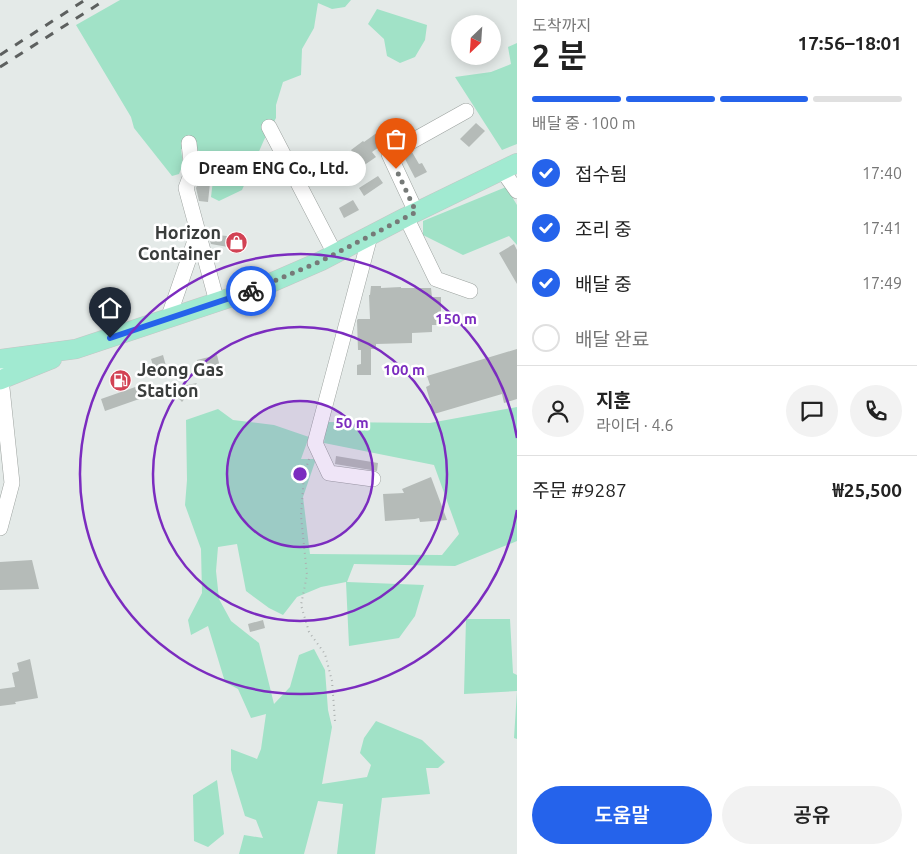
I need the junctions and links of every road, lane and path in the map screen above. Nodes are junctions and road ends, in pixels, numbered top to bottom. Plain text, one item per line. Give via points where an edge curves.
1 (466, 110) dead end
2 (269, 127) dead end
3 (189, 143) dead end
4 (510, 167) edge
5 (517, 191) edge
6 (411, 214) junction
7 (198, 232) junction
8 (370, 236) junction
9 (335, 254) junction
10 (470, 291) dead end
11 (217, 302) junction
12 (168, 319) junction
13 (76, 349) junction
14 (0, 359) edge
15 (1, 376) edge
16 (315, 443) junction
17 (373, 479) dead end
18 (0, 528) edge
19 (335, 721) dead end

1 - 6 street via 389,154
2 - 9 street
3 - 7 street via 192,172 186,188
4 - 5 street
4 - 6 main road
6 - 8 main road
6 - 10 street via 436,279
7 - 11 street
7 - 12 street
8 - 9 main road
8 - 16 street
9 - 11 main road via 259,288
11 - 12 main road
12 - 13 main road
13 - 14 main road
13 - 15 main road
15 - 18 street via 12,483
16 - 17 street via 329,473
16 - 19 path via 304,475 301,516 307,575 301,605 309,632 325,654 332,681

